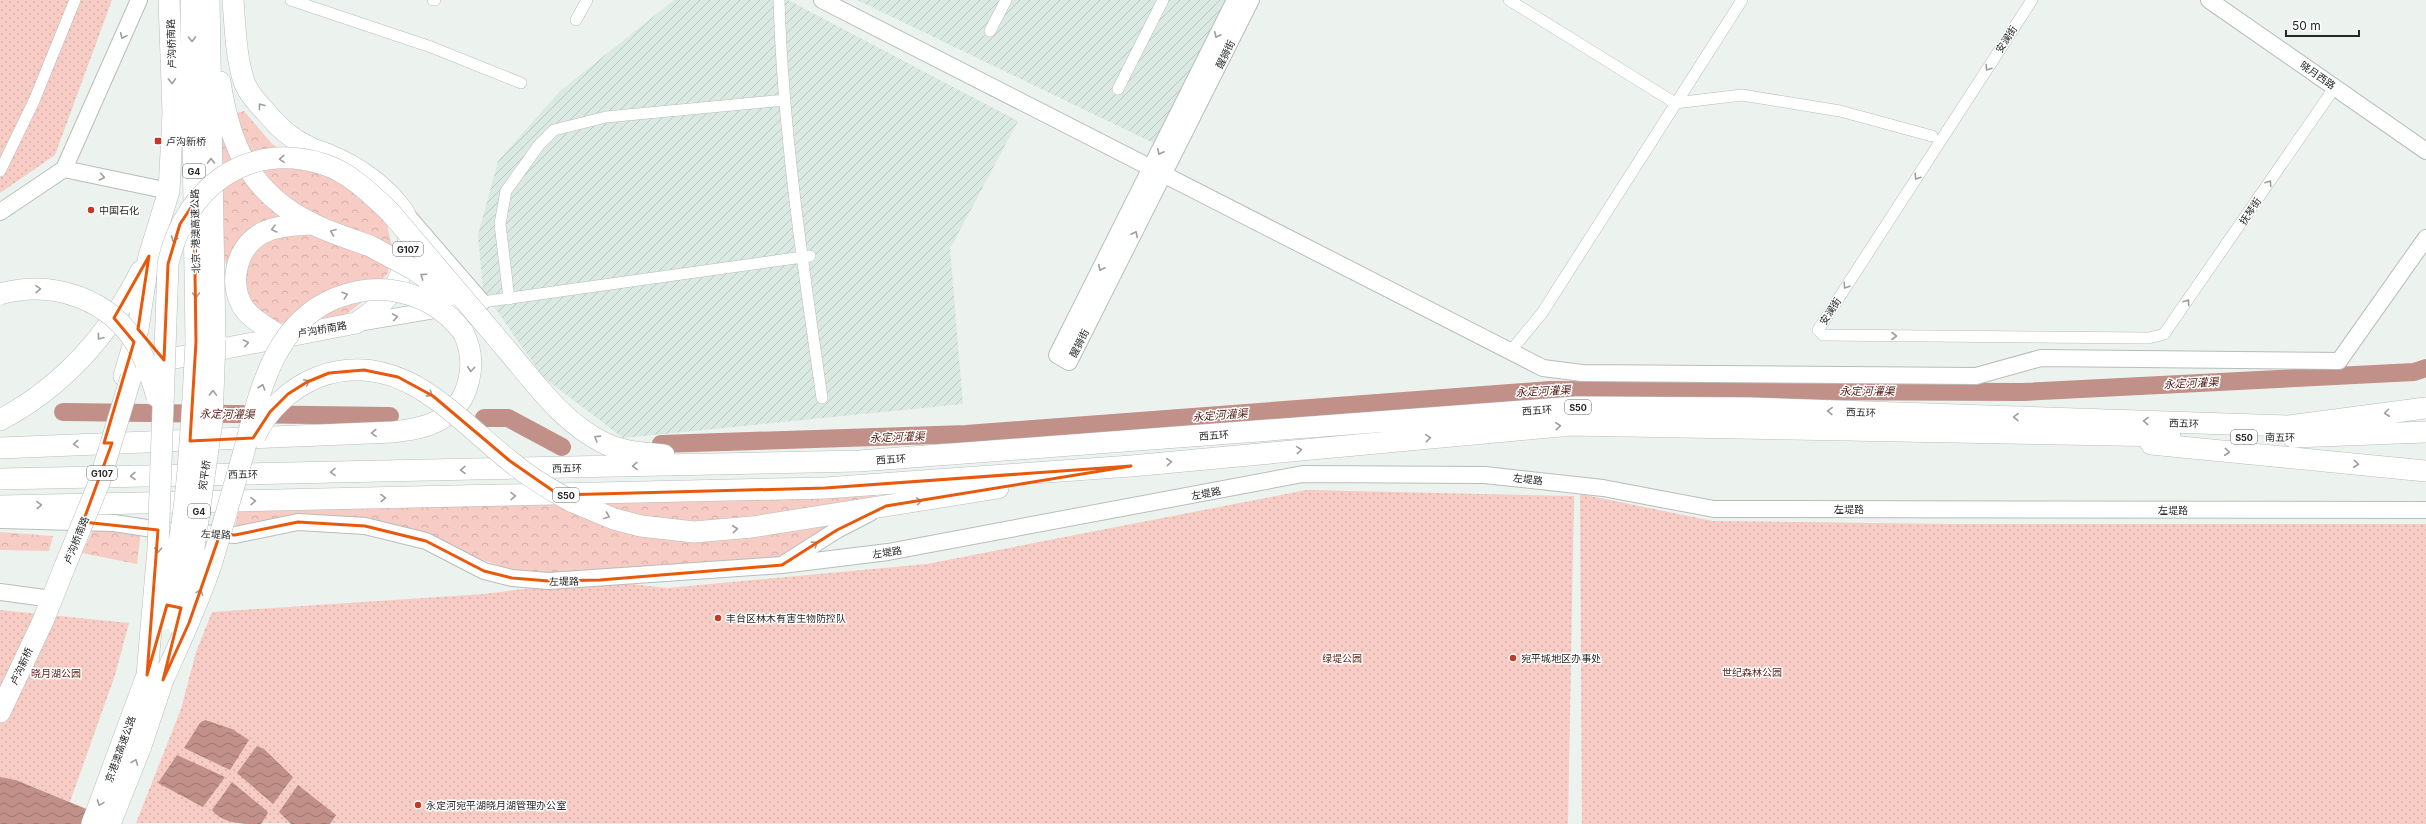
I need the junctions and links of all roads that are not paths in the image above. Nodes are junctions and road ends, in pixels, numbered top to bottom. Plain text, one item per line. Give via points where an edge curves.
1 (75, 0) edge
2 (139, 0) edge
3 (169, 0) edge
4 (233, 0) edge
5 (291, 0) edge
6 (587, 0) edge
7 (779, 0) edge
8 (822, 0) edge
9 (1006, 0) edge
10 (1163, 0) edge
11 (1234, 0) edge
12 (1251, 0) edge
13 (1509, 0) edge
14 (1742, 0) edge
15 (2032, 0) edge
16 (2209, 0) edge
17 (203, 3) edge
18 (576, 20) dead end
19 (990, 32) dead end
20 (521, 83) dead end
21 (2335, 87) junction
22 (1118, 89) dead end
23 (785, 100) junction
24 (1676, 103) junction
25 (1932, 136) dead end
26 (2426, 150) edge
27 (64, 169) junction
28 (0, 171) edge
29 (1158, 172) junction
30 (170, 191) junction
31 (0, 212) edge
32 (403, 212) junction
33 (313, 224) junction
34 (2426, 238) edge
35 (149, 256) junction
36 (806, 256) junction
37 (0, 294) edge
38 (509, 299) junction
39 (480, 309) junction
40 (356, 323) junction
41 (138, 329) junction
42 (2164, 334) joint
43 (281, 336) junction
44 (206, 341) joint
45 (1510, 352) junction
46 (175, 358) junction
47 (128, 376) junction
48 (822, 398) dead end
49 (2426, 408) edge
50 (162, 416) junction
51 (0, 420) edge
52 (2426, 432) edge
53 (2063, 435) junction
54 (0, 448) edge
55 (730, 464) junction
56 (240, 465) junction
57 (1131, 466) junction
58 (2426, 471) edge
59 (0, 479) edge
60 (0, 506) edge
61 (886, 506) junction
62 (2426, 510) edge
63 (0, 520) edge
64 (782, 565) junction
65 (0, 592) edge
66 (46, 598) junction
67 (36, 618) junction
68 (155, 677) junction
69 (0, 680) edge
70 (0, 712) edge
71 (92, 824) edge
72 (110, 824) edge

1 - 28 street via 34,101
2 -> 27 street
3 -> 30 highway, 卢沟桥南路 / G107 via 173,113
32 -> 4 highway via 367,175 285,133 264,110 245,84 238,52
5 - 20 street via 431,47
6 - 18 street
7 - 23 street
8 - 29 street
9 - 19 street
10 - 22 street
11 -> 29 street, 醒狮街
12 - 29 street, 醒狮街
13 - 24 street
14 - 24 street
15 -> 42 street, 安澜街 via 1818,330 1823,335 2149,338
16 - 21 street, 晓月西路
17 - 33 highway via 230,131 239,153 248,170 264,189 289,210
17 - 44 highway, 北京-港澳高速公路 / G4
21 - 26 street, 晓月西路
42 -> 21 street, 抚琴街
23 - 36 street
23 - 38 street via 606,117 554,130 538,144 506,191 500,224
24 - 25 street via 1742,95 1840,111
24 - 45 street via 1542,313
27 -> 30 street
27 - 31 street
29 -> 29 street, 醒狮街 via 1057,355 1069,362
29 - 45 street
30 - 35 highway, 卢沟桥南路 / G107
32 - 39 street
32 - 40 highway, 卢沟桥南路 / G107 via 408,234 408,251 402,275 380,307
39 -> 33 highway, bridge via 370,246
33 -> 43 highway via 284,226 266,231 252,241 235,270 238,297 246,311
34 - 45 street via 2339,361 2041,358 1976,376 1582,373 1542,368
35 - 41 highway, 卢沟桥南路 / G107
35 -> 51 highway via 112,320 73,368 49,389
36 - 38 street
36 - 48 street
37 -> 50 highway, bridge via 14,290 48,289 75,295 104,310 118,321 139,348
38 - 39 street
40 -> 39 street
39 -> 50 highway, bridge via 390,212 349,177 325,165 298,158 280,158 248,164 232,171 203,192 180,224 172,244 166,290
55 -> 39 highway, bridge via 626,450 604,443 556,409 507,350
40 - 43 highway, 卢沟桥南路 / G107
41 - 46 highway via 153,348
41 - 47 highway, 卢沟桥南路 / G107
46 -> 43 highway, 卢沟桥南路 / G107
44 - 68 highway, 宛平桥 / G4, bridge via 212,421 192,562
46 - 47 highway, 卢沟桥南路 / G107 via 154,360
47 - 66 highway, 卢沟桥南路 / G107, bridge via 99,483
49 -> 55 highway, 西五环 / S50 via 2289,426 1749,408 1576,407 859,461
50 -> 68 highway, bridge
52 - 53 highway, 南五环 / S50 via 2306,438
57 -> 53 highway, 西五环 / S50 via 1570,424
53 -> 58 highway
56 -> 54 highway, bridge via 269,367 292,330 310,312 346,294 378,289 398,291 427,300 444,311 463,332 471,354 469,383 454,409 441,419 424,426 377,432
55 -> 59 highway, 西五环 / S50
56 -> 61 highway, bridge via 270,412 288,394 307,382 329,373 364,370 398,377 433,396 530,477 571,501 608,517 641,526 694,532 752,527
68 -> 56 highway, bridge via 189,623 210,566
60 -> 57 highway, 西五环 / S50 via 825,488
61 -> 57 highway
64 -> 61 street via 837,530
62 - 64 street, 左堤路 via 1714,509 1603,488 1485,474 1302,474 888,552
63 - 64 street, 左堤路 via 114,523 166,531 235,535 298,522 364,526 426,541 484,571 512,578 549,581
65 - 66 street
66 - 67 highway, 卢沟桥南路 / G107
67 - 69 highway, 卢沟新桥 / G107
67 - 70 highway, 卢沟新桥 / G107
68 -> 71 highway, 京港澳高速公路 / G4
72 -> 68 highway, 京港澳高速公路 / G4 via 141,746

